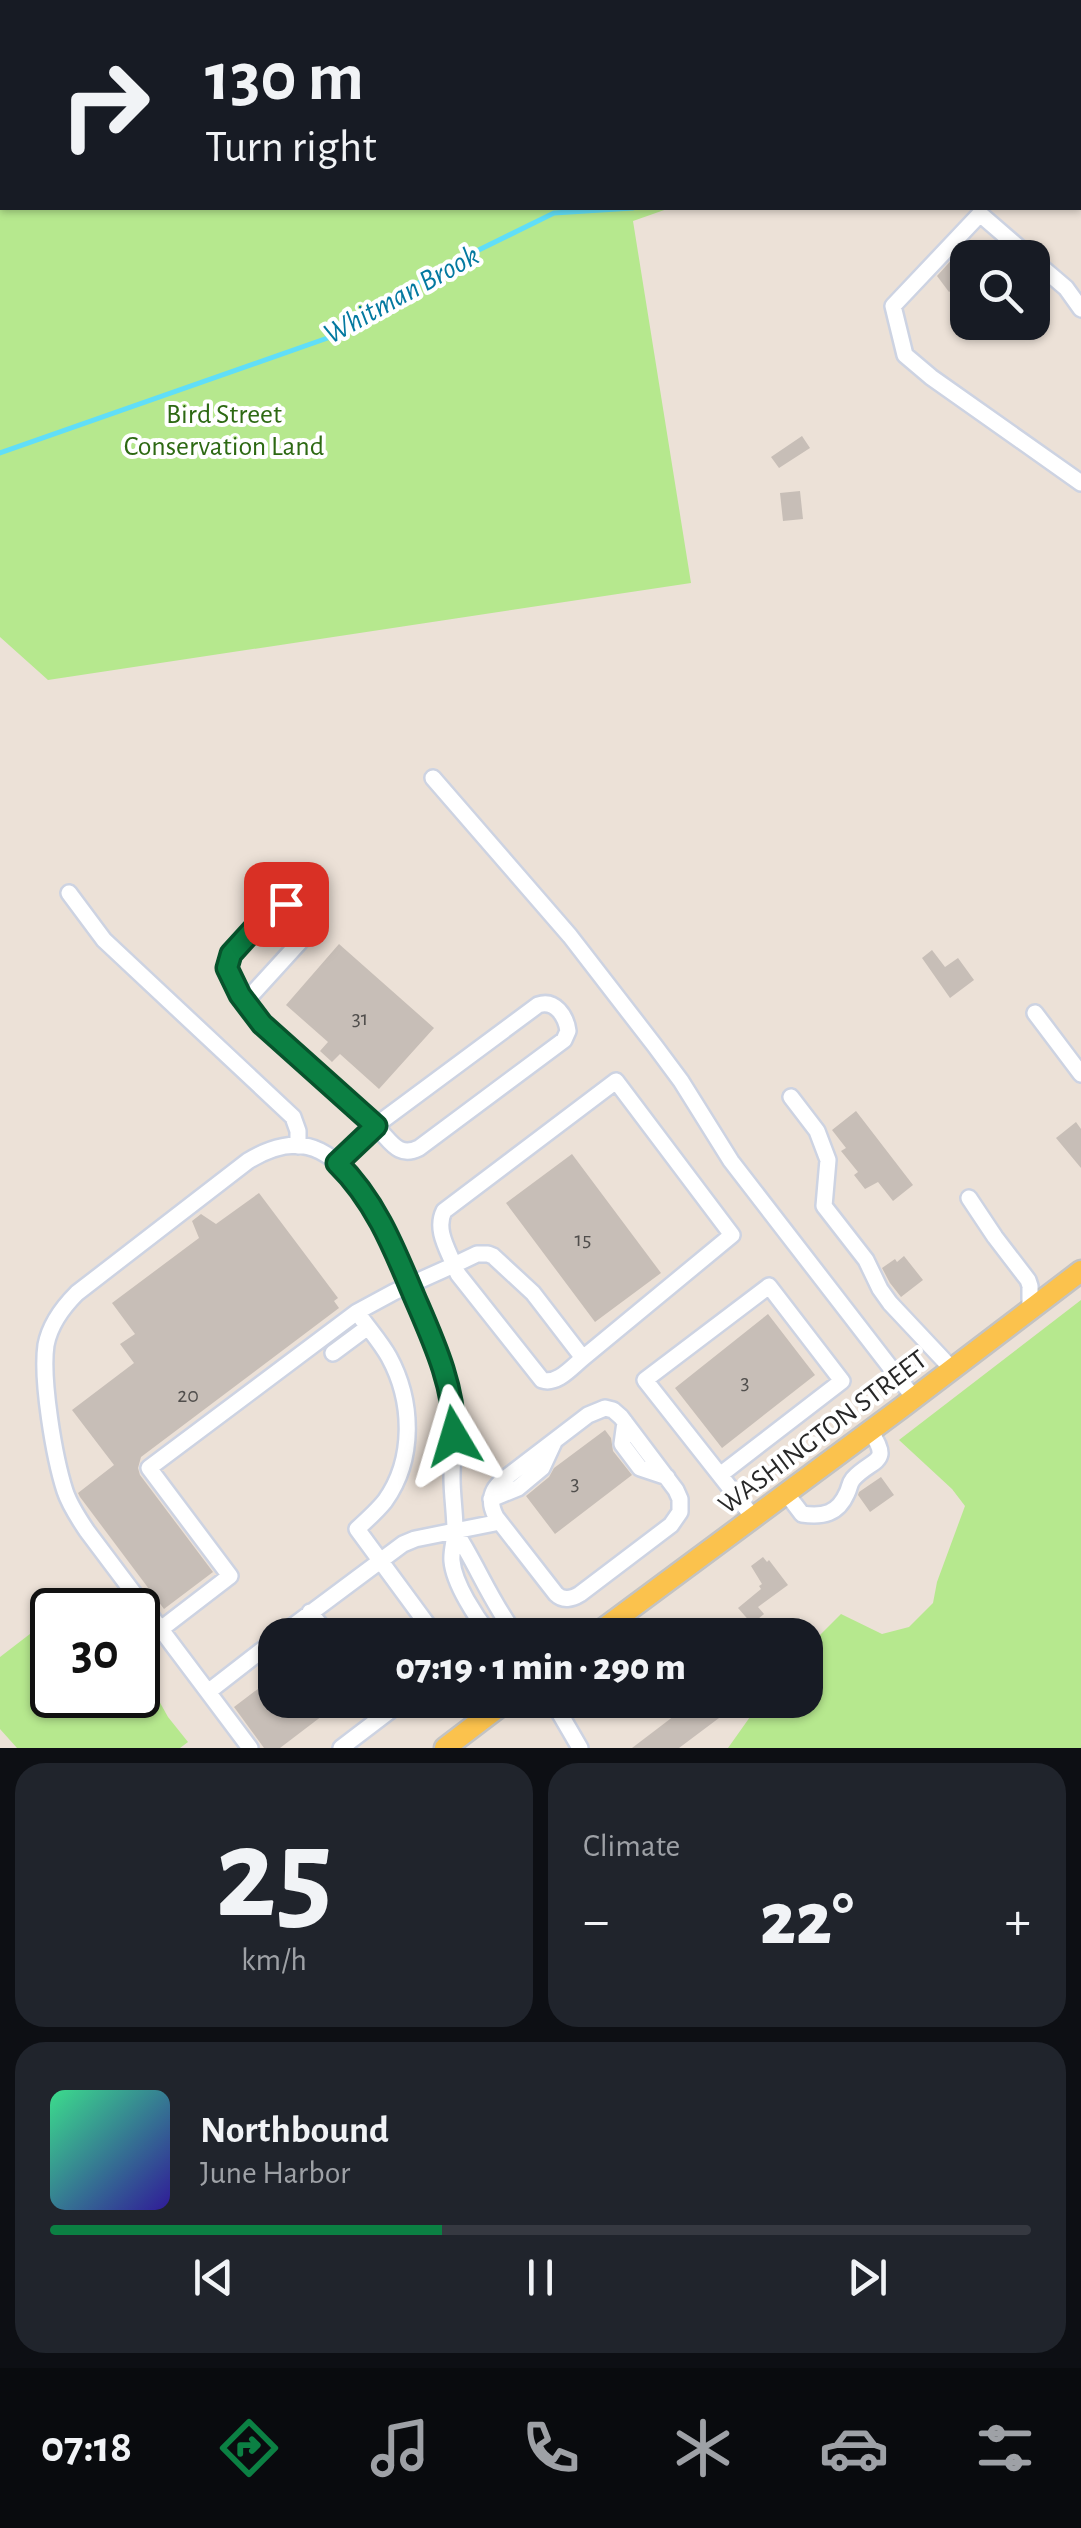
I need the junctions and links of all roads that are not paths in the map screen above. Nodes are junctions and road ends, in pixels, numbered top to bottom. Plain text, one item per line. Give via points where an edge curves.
1 (955, 240) edge
2 (1011, 240) edge
3 (950, 246) edge
4 (1050, 274) edge
5 (1081, 309) edge
6 (1081, 484) edge
7 (433, 778) dead end
8 (69, 893) dead end
9 (244, 1003) junction
10 (1035, 1013) dead end
11 (1081, 1074) edge
12 (791, 1097) dead end
13 (376, 1126) junction
14 (292, 1146) junction
15 (337, 1163) junction
16 (969, 1198) dead end
17 (454, 1264) junction
18 (1081, 1271) edge
19 (409, 1284) junction
20 (1030, 1310) junction
21 (357, 1312) junction
22 (368, 1327) junction
23 (333, 1353) dead end
24 (582, 1358) junction
25 (952, 1369) junction
26 (914, 1398) junction
27 (870, 1431) junction
28 (836, 1456) junction
29 (720, 1476) junction
30 (853, 1479) junction
31 (786, 1493) junction
32 (753, 1517) junction
33 (500, 1522) junction
34 (455, 1531) junction
35 (379, 1560) junction
36 (130, 1588) edge
37 (310, 1612) junction
38 (302, 1618) edge
39 (315, 1618) edge
40 (423, 1618) edge
41 (479, 1618) edge
42 (504, 1618) edge
43 (618, 1618) edge
44 (160, 1628) joint
45 (258, 1653) edge
46 (208, 1692) junction
47 (371, 1718) edge
48 (484, 1718) edge
49 (562, 1718) edge
50 (250, 1748) edge
51 (341, 1748) edge
52 (445, 1748) edge
53 (580, 1748) edge

1 - 2 street via 980,214
3 - 6 street via 893,306 906,355
4 - 5 street
7 - 26 street via 570,936
8 - 14 street via 104,940 293,1117 298,1131
9 - 9 street via 228,958 271,910 292,905 307,919 307,934
9 - 13 street
10 - 11 street
12 - 25 street via 817,1131 828,1160 824,1206 890,1303
13 - 13 street via 399,1150 415,1150 562,1042 566,1022 553,1005 538,1005
13 - 15 street
14 - 15 street via 320,1151
14 - 36 street via 248,1161 76,1292 46,1344 47,1393 65,1491
15 - 19 street via 373,1207
16 - 20 street via 1028,1280
17 - 19 street
17 - 24 street via 477,1254 493,1256 533,1293
17 - 24 street via 542,1380 555,1380
17 - 24 street via 440,1230 444,1211 616,1080 732,1235
18 - 20 main road, WASHINGTON STREET
19 - 21 street
19 - 34 street via 448,1388
20 - 25 main road, WASHINGTON STREET
21 - 22 street
21 - 44 street via 149,1468 230,1576
22 - 23 street
22 - 35 street via 394,1368 407,1426 394,1486 357,1528
25 - 26 main road, WASHINGTON STREET
26 - 27 main road, WASHINGTON STREET
27 - 28 main road, WASHINGTON STREET
27 - 30 street via 879,1459
28 - 30 street
28 - 31 main road, WASHINGTON STREET
29 - 29 street via 842,1381 769,1286 645,1380
29 - 32 street
30 - 31 street via 840,1505 820,1517 802,1514
31 - 32 main road, WASHINGTON STREET
32 - 43 main road, WASHINGTON STREET
33 - 33 street via 556,1594 573,1598 678,1519 681,1508 624,1422 613,1410 600,1409 498,1484 492,1499
33 - 34 street
34 - 35 street via 410,1541
34 - 41 street via 452,1563
34 - 42 street
35 - 37 street
35 - 40 street
37 - 38 street
37 - 39 street
44 - 46 street
45 - 46 street
46 - 50 street
47 - 51 street
48 - 52 main road
49 - 53 street

